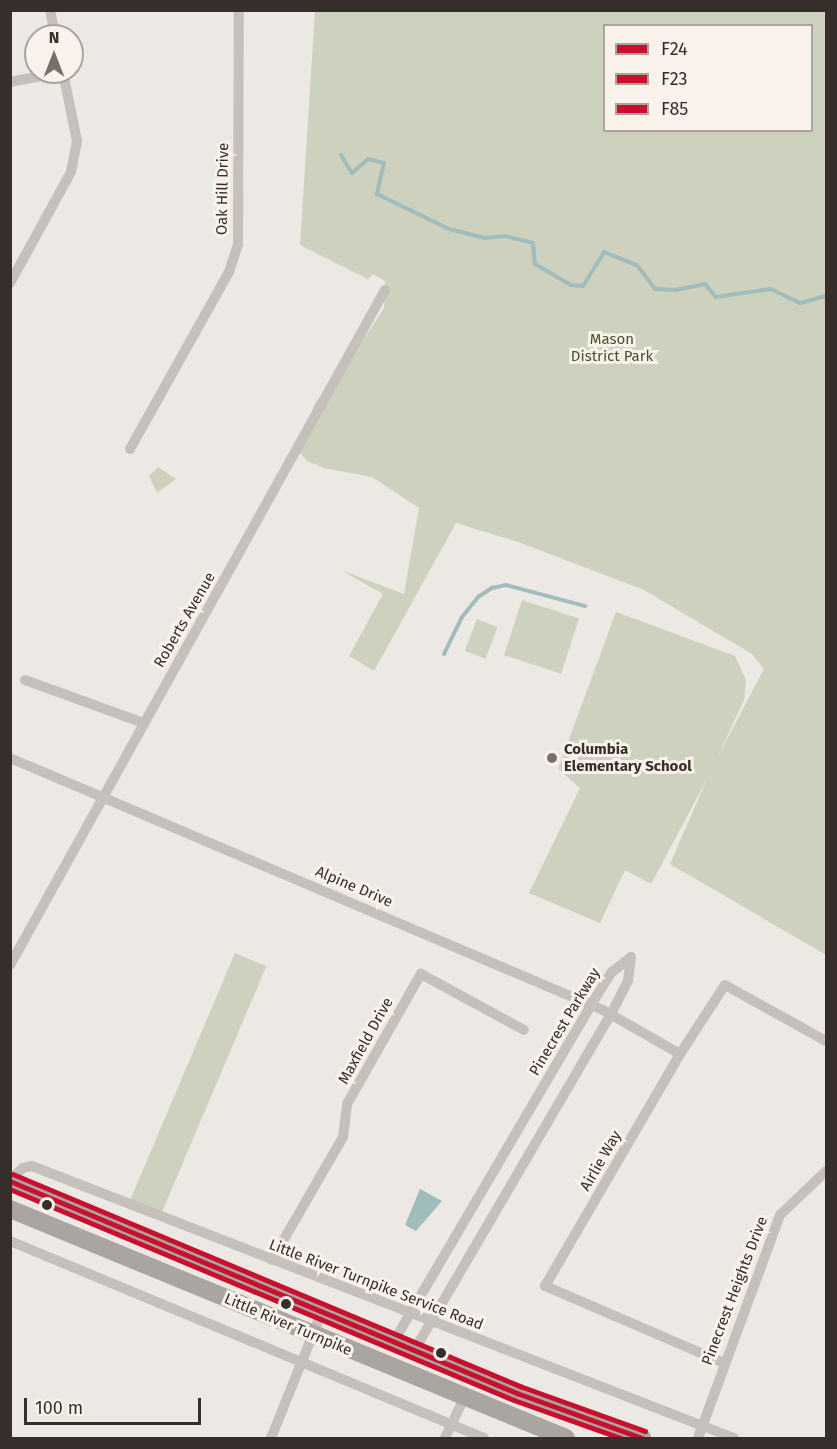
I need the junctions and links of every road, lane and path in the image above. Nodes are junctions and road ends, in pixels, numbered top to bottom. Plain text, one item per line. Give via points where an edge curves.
1 (239, 10) edge
2 (65, 84) edge
3 (10, 283) edge
4 (385, 290) dead end
5 (130, 449) dead end
6 (26, 680) dead end
7 (144, 723) junction
8 (10, 758) edge
9 (103, 799) junction
10 (10, 965) edge
11 (591, 1005) junction
12 (611, 1014) junction
13 (524, 1030) dead end
14 (826, 1041) edge
15 (680, 1054) junction
16 (826, 1171) edge
17 (10, 1180) edge
18 (10, 1209) edge
19 (10, 1240) edge
20 (272, 1260) junction
21 (322, 1312) junction
22 (410, 1314) junction
23 (430, 1322) junction
24 (313, 1336) junction
25 (394, 1341) junction
26 (414, 1351) junction
27 (302, 1363) junction
28 (724, 1363) junction
29 (464, 1398) junction
30 (451, 1425) junction
31 (700, 1433) edge
32 (271, 1438) edge
33 (445, 1438) edge
34 (484, 1438) edge
35 (566, 1438) edge
36 (642, 1438) edge
37 (734, 1438) edge

1 - 5 street, Oak Hill Drive via 238,244 229,272
2 - 3 street via 76,152 67,183
4 - 7 street, Roberts Avenue
6 - 7 street
7 - 9 street, Roberts Avenue
8 - 9 street, Alpine Drive
9 - 10 street, Roberts Avenue
9 - 11 street, Alpine Drive
11 - 12 street, Alpine Drive
11 - 12 street, Pinecrest Parkway via 612,972 630,957 628,981
11 - 22 street, Pinecrest Parkway
12 - 15 street, Alpine Drive
12 - 23 street, Pinecrest Parkway
13 - 20 street, Maxfield Drive via 421,974 347,1104 343,1137
14 - 15 street, Airlie Way via 725,985
15 - 28 street, Airlie Way via 545,1286
16 - 28 street, Pinecrest Heights Drive via 780,1215
17 - 20 street, Little River Turnpike Service Road via 23,1168 32,1166
17 - 21 main road, Little River Turnpike
18 - 24 main road, Little River Turnpike
19 - 27 street
20 - 22 street, Little River Turnpike Service Road
21 - 24 street
21 - 25 main road, Little River Turnpike
22 - 23 street, Little River Turnpike Service Road
22 - 25 street, Pinecrest Parkway
23 - 26 street, Pinecrest Parkway
23 - 31 street, Little River Turnpike Service Road
24 - 27 street
24 - 29 main road, Little River Turnpike
25 - 26 main road, Little River Turnpike
26 - 36 main road, Little River Turnpike
27 - 30 street
27 - 32 street
28 - 31 street, Pinecrest Heights Drive
29 - 30 street
29 - 35 main road, Little River Turnpike
30 - 33 street
30 - 34 street
31 - 37 street, Little River Turnpike Service Road

